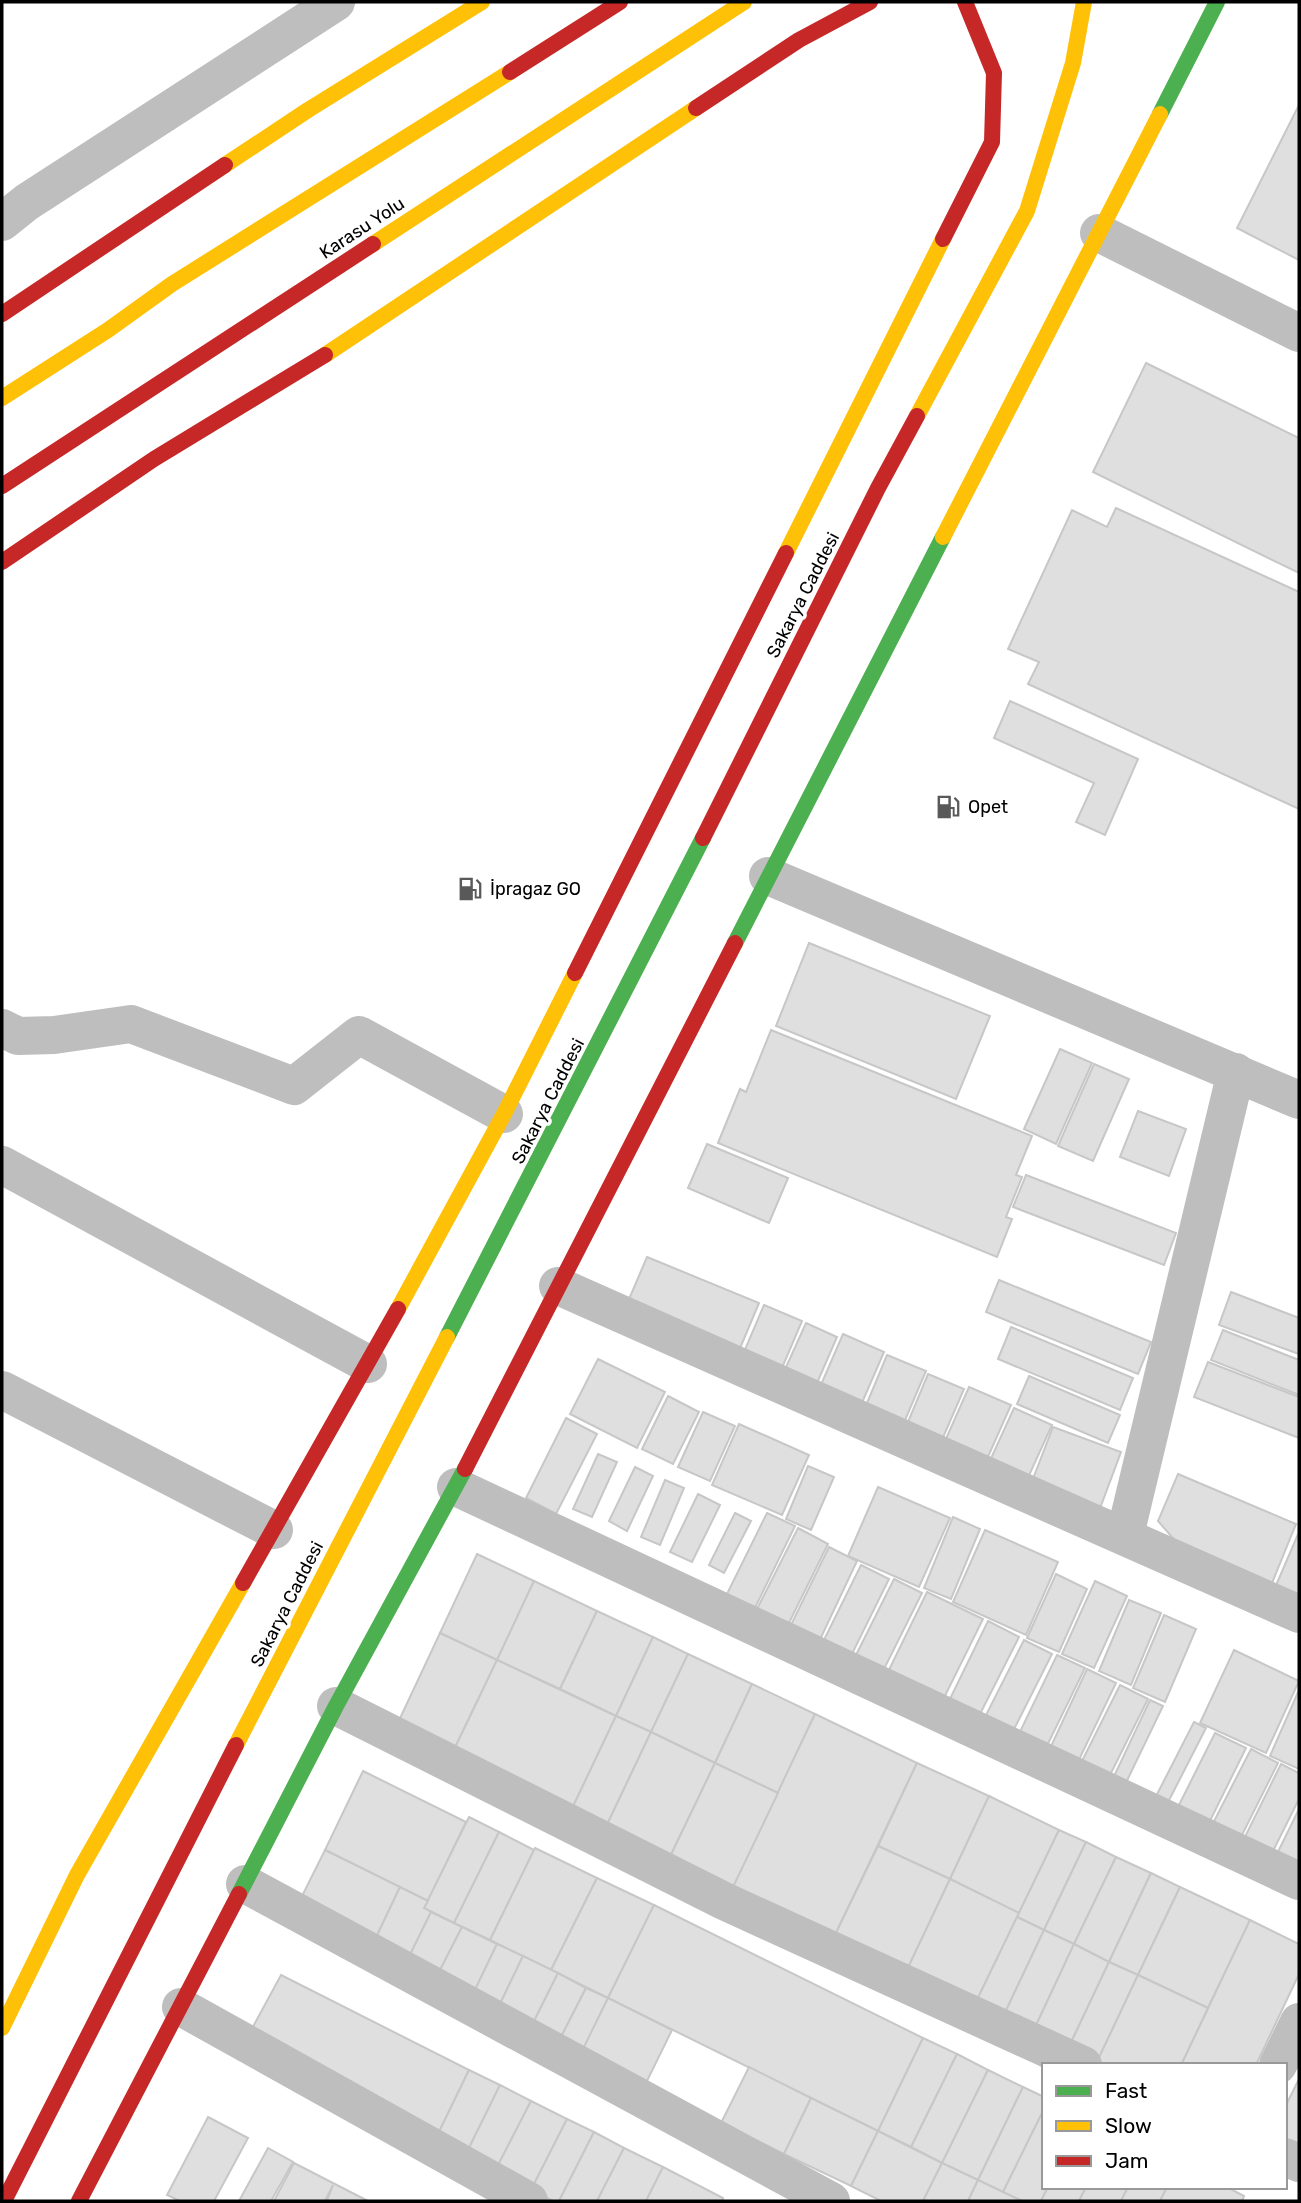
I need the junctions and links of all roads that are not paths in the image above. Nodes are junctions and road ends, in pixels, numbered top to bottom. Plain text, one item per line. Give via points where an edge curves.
1 (335, 2) edge
2 (482, 2) edge
3 (620, 2) edge
4 (744, 2) edge
5 (870, 2) edge
6 (965, 2) edge
7 (1084, 2) edge
8 (1217, 2) edge
9 (2, 222) edge
10 (1099, 233) junction
11 (2, 314) edge
12 (1299, 333) edge
13 (2, 398) edge
14 (2, 486) edge
15 (2, 562) edge
16 (768, 876) junction
17 (2, 1028) edge
18 (1236, 1072) junction
19 (1299, 1100) edge
20 (505, 1114) junction
21 (2, 1165) edge
22 (558, 1286) junction
23 (369, 1364) junction
24 (2, 1390) edge
25 (456, 1487) junction
26 (274, 1530) junction
27 (1125, 1535) junction
28 (1299, 1614) edge
29 (336, 1706) junction
30 (1299, 1881) edge
31 (245, 1884) junction
32 (181, 2007) junction
33 (1299, 2022) edge
34 (2, 2028) edge
35 (1079, 2063) edge
36 (1279, 2063) edge
37 (4, 2201) edge
38 (79, 2201) edge
39 (528, 2201) edge
40 (831, 2201) edge

1 - 9 street
2 - 11 main road via 308,110
3 - 13 main road via 172,284
4 - 14 main road, Karasu Yolu
5 - 15 main road via 799,40 315,362 154,459
6 - 20 main road, Sakarya Caddesi via 994,73 992,142
7 - 37 main road, Sakarya Caddesi via 1073,63 1027,211 878,488 618,1007
8 - 10 main road
10 - 12 street
10 - 16 main road
16 - 18 street
16 - 22 main road
17 - 20 street via 30,1036 131,1024 294,1086 359,1035
18 - 19 street
18 - 27 street
20 - 23 main road, Sakarya Caddesi
21 - 23 street
22 - 25 main road
22 - 27 street
23 - 26 main road, Sakarya Caddesi
24 - 26 street
25 - 29 main road
25 - 30 street
26 - 34 main road, Sakarya Caddesi via 78,1875
27 - 28 street
29 - 31 main road
29 - 35 street via 724,1901
31 - 32 main road
31 - 40 street
32 - 38 main road
32 - 39 street
33 - 36 street

